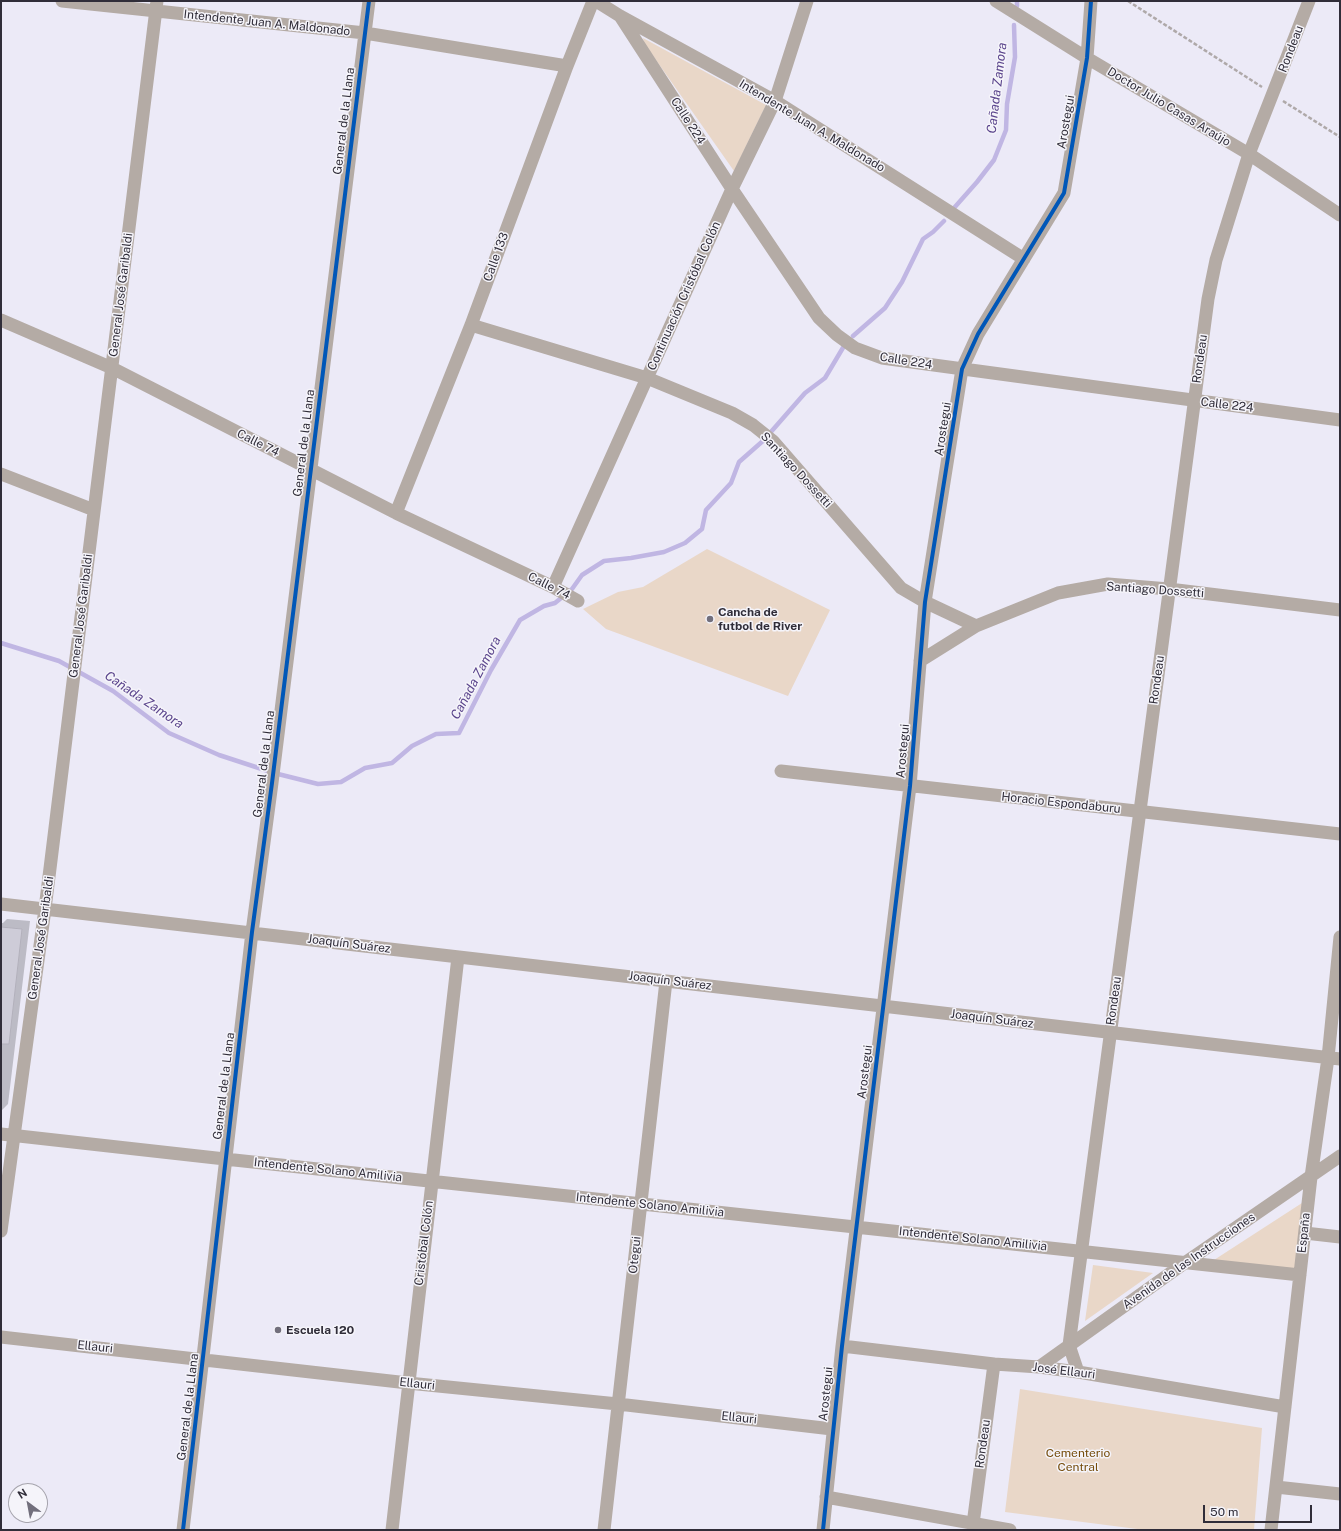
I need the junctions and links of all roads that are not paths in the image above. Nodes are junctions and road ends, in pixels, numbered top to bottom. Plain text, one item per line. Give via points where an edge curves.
1 (62, 1) edge
2 (369, 1) edge
3 (593, 1) edge
4 (596, 1) edge
5 (807, 1) edge
6 (996, 1) edge
7 (1091, 1) edge
8 (1309, 1) edge
9 (156, 6) edge
10 (620, 16) junction
11 (365, 33) junction
12 (1087, 58) junction
13 (567, 66) junction
14 (774, 101) junction
15 (1249, 154) junction
16 (732, 189) junction
17 (1340, 215) edge
18 (1024, 259) junction
19 (1, 320) edge
20 (471, 325) junction
21 (112, 368) junction
22 (962, 369) junction
23 (647, 378) junction
24 (1194, 401) junction
25 (1340, 420) edge
26 (311, 470) junction
27 (1, 474) edge
28 (94, 510) junction
29 (396, 513) junction
30 (1169, 589) junction
31 (565, 594) joint
32 (925, 602) junction
33 (1340, 610) edge
34 (976, 626) junction
35 (920, 661) junction
36 (781, 771) dead end
37 (910, 786) junction
38 (1140, 812) junction
39 (1340, 834) edge
40 (1, 904) edge
41 (45, 909) junction
42 (252, 932) junction
43 (1340, 937) edge
44 (458, 957) junction
45 (666, 981) junction
46 (883, 1006) junction
47 (1110, 1032) junction
48 (1334, 1058) edge
49 (7, 1134) edge
50 (1340, 1156) edge
51 (225, 1160) junction
52 (1311, 1177) junction
53 (432, 1181) junction
54 (641, 1204) junction
55 (856, 1226) junction
56 (1, 1231) edge
57 (1305, 1233) junction
58 (1340, 1237) edge
59 (1081, 1252) junction
60 (1186, 1262) junction
61 (1300, 1275) junction
62 (1, 1337) edge
63 (1069, 1345) junction
64 (842, 1346) junction
65 (204, 1359) junction
66 (994, 1364) junction
67 (1039, 1367) junction
68 (1078, 1372) junction
69 (408, 1383) junction
70 (618, 1404) junction
71 (1285, 1407) junction
72 (832, 1429) junction
73 (1276, 1487) junction
74 (1340, 1494) edge
75 (826, 1498) junction
76 (973, 1524) junction
77 (183, 1530) edge
78 (392, 1530) edge
79 (604, 1530) edge
80 (823, 1530) edge
81 (1010, 1530) edge
82 (1271, 1530) edge

1 - 9 street, Intendente Juan A. Maldonado
2 - 11 street, General de la Llana
3 - 13 street, Calle 133
4 - 10 street, Intendente Juan A. Maldonado
5 - 14 street, Continuación Cristóbal Colón
6 - 12 street, Doctor Julio Casas Araújo
7 - 12 street, Arostegui
8 - 15 street, Rondeau
9 - 11 street, Intendente Juan A. Maldonado
9 - 21 street, General José Garibaldi
10 - 14 street, Intendente Juan A. Maldonado
10 - 16 street, Calle 224
11 - 13 street, Intendente Juan A. Maldonado
11 - 26 street, General de la Llana
12 - 15 street, Doctor Julio Casas Araújo
12 - 18 street, Arostegui via 1064,193
13 - 20 street, Calle 133
14 - 16 street, Continuación Cristóbal Colón
14 - 18 street, Intendente Juan A. Maldonado
15 - 17 street, Doctor Julio Casas Araújo
15 - 24 street, Rondeau via 1216,260
16 - 22 street, Calle 224 via 820,318 837,335 855,348 882,358
16 - 23 street, Continuación Cristóbal Colón
18 - 22 street, Arostegui via 978,334
19 - 21 street, Calle 74
20 - 23 street, Santiago Dossetti
20 - 29 street, Calle 133
21 - 26 street, Calle 74
21 - 28 street, General José Garibaldi
22 - 24 street, Calle 224
22 - 32 street, Arostegui
23 - 31 street, Continuación Cristóbal Colón
23 - 32 street, Santiago Dossetti via 732,413 773,441 901,588
24 - 25 street, Calle 224
24 - 30 street, Rondeau
26 - 29 street, Calle 74
26 - 42 street, General de la Llana
27 - 28 street
28 - 41 street, General José Garibaldi
29 - 31 street, Calle 74
30 - 33 street, Santiago Dossetti
30 - 34 street, Santiago Dossetti via 1108,584 1058,593
30 - 38 street, Rondeau
32 - 34 street, Santiago Dossetti
32 - 35 street, Arostegui
34 - 35 street, Santiago Dossetti
35 - 37 street, Arostegui
36 - 37 street, Horacio Espondaburu
37 - 38 street, Horacio Espondaburu
37 - 46 street, Arostegui
38 - 39 street, Horacio Espondaburu
38 - 47 street, Rondeau
40 - 41 street, Joaquín Suárez
41 - 42 street, Joaquín Suárez
41 - 49 street, General José Garibaldi
42 - 44 street, Joaquín Suárez
42 - 51 street, General de la Llana
43 - 48 street, España
44 - 45 street, Joaquín Suárez
44 - 53 street, Cristóbal Colón
45 - 46 street, Joaquín Suárez
45 - 54 street, Otegui
46 - 47 street, Joaquín Suárez
46 - 55 street, Arostegui
47 - 48 street, Joaquín Suárez
47 - 59 street, Rondeau
48 - 52 street, España
49 - 51 street, Intendente Solano Amilivia
49 - 56 street, General José Garibaldi
50 - 52 street, Avenida de las Instrucciones
51 - 53 street, Intendente Solano Amilivia
51 - 65 street, General de la Llana
52 - 57 street, España
52 - 60 street, Avenida de las Instrucciones
53 - 54 street, Intendente Solano Amilivia
53 - 69 street, Cristóbal Colón
54 - 55 street, Intendente Solano Amilivia
54 - 70 street, Otegui
55 - 59 street, Intendente Solano Amilivia
55 - 64 street, Arostegui
57 - 58 street
57 - 61 street, España
59 - 60 street, Intendente Solano Amilivia
59 - 63 street, Rondeau
60 - 61 street, Intendente Solano Amilivia
60 - 63 street, Avenida de las Instrucciones
61 - 71 street, España
62 - 65 street, Ellauri
63 - 67 street, Avenida de las Instrucciones
63 - 68 street, Rondeau
64 - 66 street, José Ellauri
64 - 72 street, Arostegui
65 - 69 street, Ellauri
65 - 77 street, General de la Llana
66 - 67 street, José Ellauri
66 - 76 street, Rondeau
67 - 68 street, José Ellauri
68 - 71 street, José Ellauri
69 - 70 street, Ellauri
69 - 78 street, Cristóbal Colón
70 - 72 street, Ellauri
70 - 79 street, Otegui
71 - 73 street, España
72 - 75 street, Arostegui
73 - 74 street
73 - 82 street, España
75 - 76 street
75 - 80 street, Arostegui
76 - 81 street

